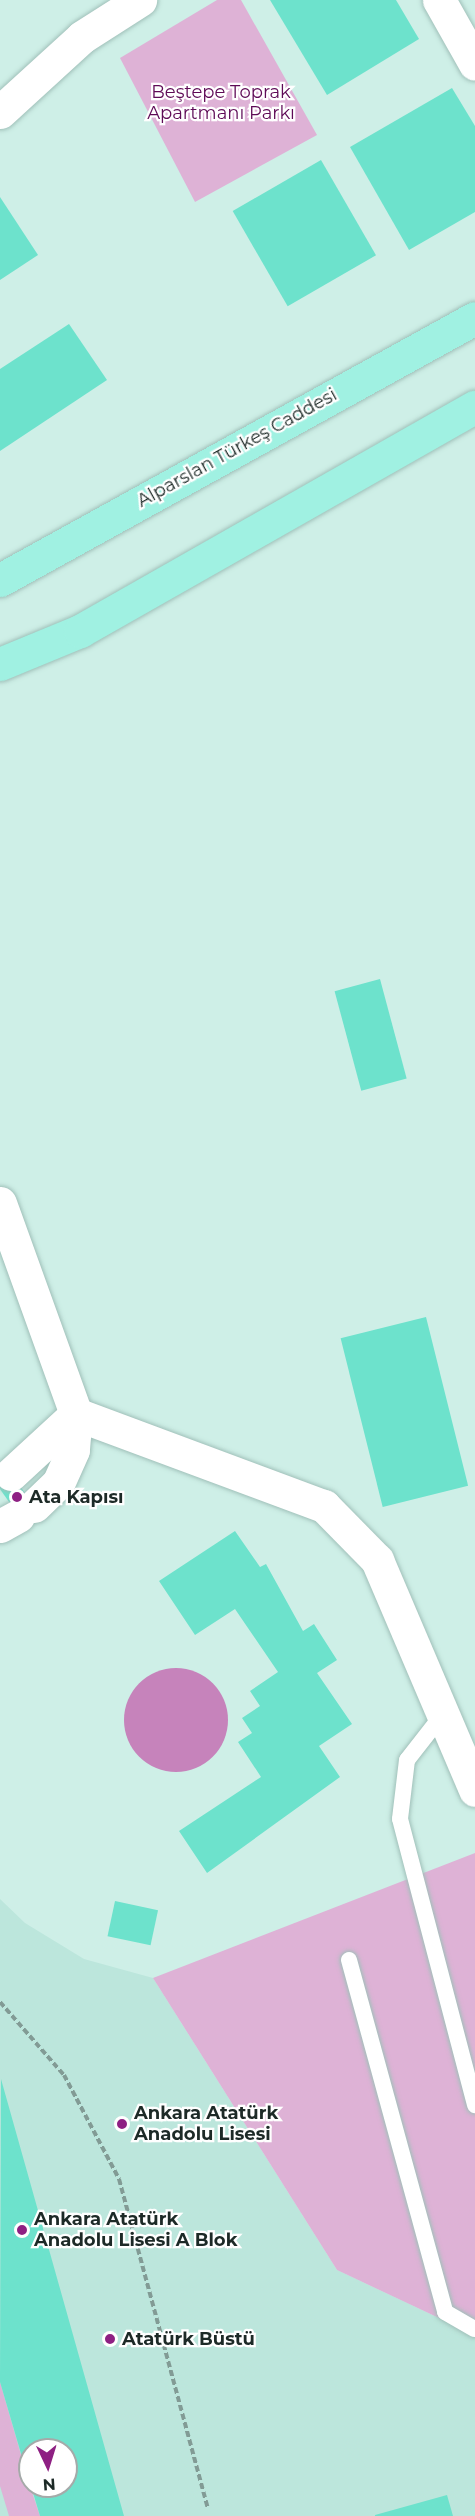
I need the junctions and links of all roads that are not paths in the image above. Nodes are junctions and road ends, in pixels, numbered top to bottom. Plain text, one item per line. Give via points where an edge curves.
1 (101, 0) edge
2 (140, 0) edge
3 (439, 0) edge
4 (82, 37) junction
5 (475, 64) edge
6 (0, 112) edge
7 (475, 318) edge
8 (475, 407) edge
9 (0, 580) edge
10 (0, 664) edge
11 (3, 1225) edge
12 (76, 1414) junction
13 (11, 1474) dead end
14 (18, 1516) edge
15 (443, 1714) junction
16 (475, 1790) edge
17 (349, 1960) dead end
18 (475, 2105) edge
19 (475, 2329) edge

1 - 4 street
2 - 4 street
3 - 5 street
4 - 6 street
7 - 9 main road, Alparslan Türkeş Caddesi
8 - 10 main road via 80,631
11 - 12 street
12 - 13 street
12 - 14 street via 68,1461 58,1482
12 - 15 street via 324,1506 377,1560
15 - 16 street
15 - 18 lane via 407,1760 400,1819
17 - 19 lane via 446,2312

